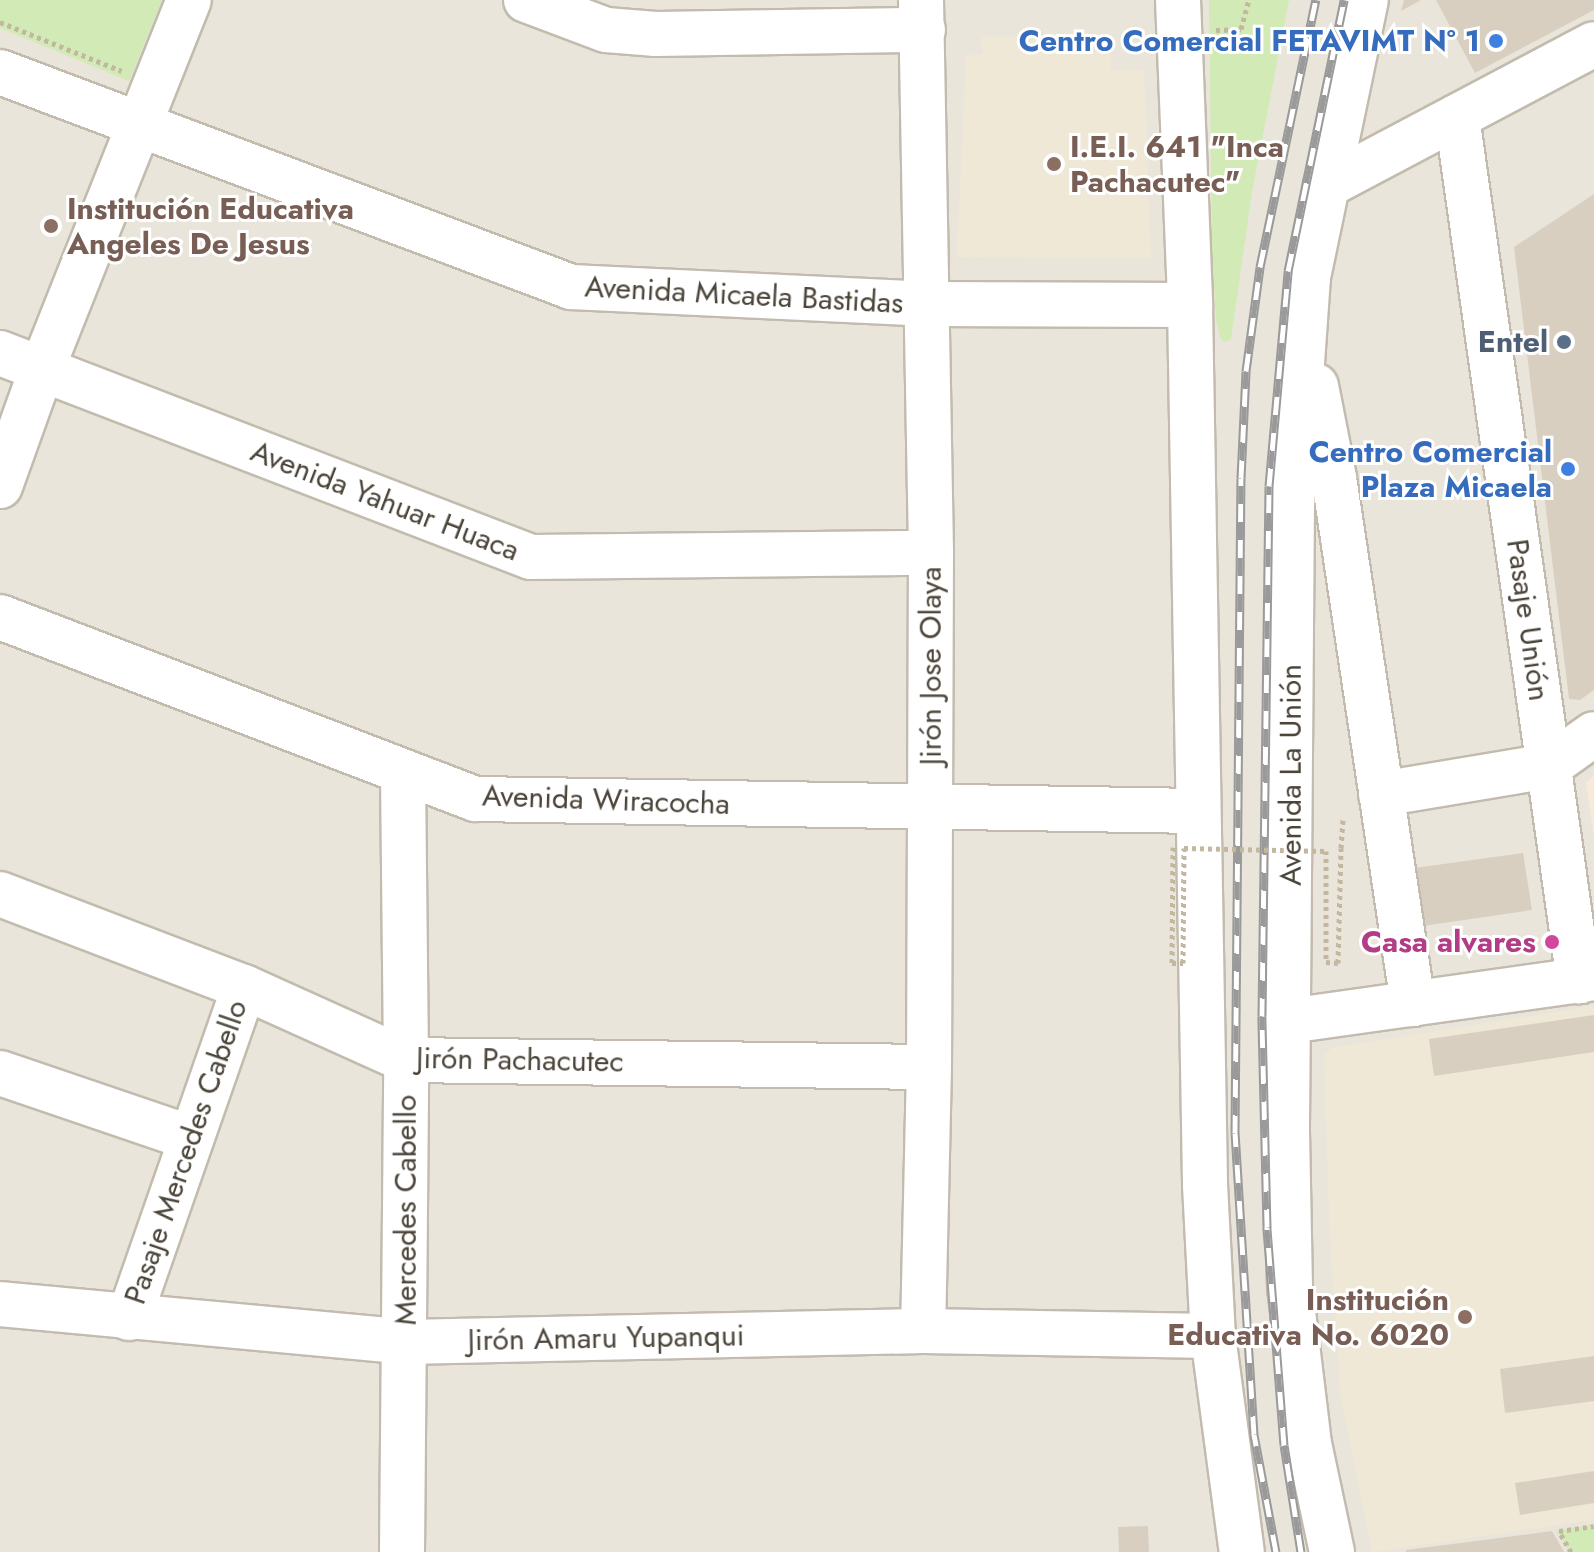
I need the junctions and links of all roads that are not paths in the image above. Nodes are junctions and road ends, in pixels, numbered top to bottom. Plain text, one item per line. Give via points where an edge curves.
1 (189, 0) edge
2 (526, 0) edge
3 (1366, 0) edge
4 (922, 15) edge
5 (1179, 15) edge
6 (1594, 44) edge
7 (0, 72) edge
8 (1457, 117) junction
9 (138, 126) junction
10 (1326, 186) junction
11 (926, 304) junction
12 (1190, 305) junction
13 (1305, 328) junction
14 (0, 353) edge
15 (42, 369) junction
16 (0, 486) edge
17 (931, 553) junction
18 (0, 617) edge
19 (1594, 734) edge
20 (1549, 766) junction
21 (403, 772) junction
22 (1383, 805) junction
23 (931, 809) junction
24 (1198, 811) junction
25 (0, 894) edge
26 (1586, 979) edge
27 (244, 987) junction
28 (1413, 1004) junction
29 (1289, 1021) junction
30 (406, 1060) junction
31 (929, 1067) junction
32 (0, 1073) edge
33 (191, 1138) junction
34 (0, 1304) edge
35 (129, 1318) junction
36 (923, 1331) junction
37 (1213, 1336) junction
38 (406, 1342) junction
39 (402, 1552) edge
40 (1242, 1552) edge
41 (1332, 1552) edge

1 - 9 street
2 - 4 street via 606,30 656,34
3 - 10 street, Avenida La Unión
4 - 11 street, Jirón Jose Olaya
5 - 12 street
6 - 8 street
7 - 9 street, Avenida Micaela Bastidas
8 - 10 street
8 - 20 street, Pasaje Unión
9 - 11 street, Avenida Micaela Bastidas via 571,287
9 - 15 street
10 - 13 street, Avenida La Unión via 1308,277
11 - 12 street, Avenida Micaela Bastidas
11 - 17 street, Jirón Jose Olaya
12 - 24 street
13 - 22 street via 1334,478
13 - 29 street, Avenida La Unión via 1292,506
14 - 15 street, Avenida Yahuar Huaca
15 - 16 street
15 - 17 street, Avenida Yahuar Huaca via 531,557
17 - 23 street, Jirón Jose Olaya
18 - 21 street, Avenida Wiracocha
19 - 20 street
20 - 22 street
20 - 26 street, Pasaje Unión
21 - 23 street, Avenida Wiracocha via 475,799
21 - 30 street, Mercedes Cabello
22 - 28 street
23 - 24 street, Avenida Wiracocha
23 - 31 street, Jirón Jose Olaya
24 - 37 street
25 - 27 street, Jirón Pachacutec
26 - 28 street
27 - 30 street, Jirón Pachacutec
27 - 33 street, Pasaje Mercedes Cabello
28 - 29 street
29 - 41 street, Avenida La Unión via 1290,1288 1309,1444
30 - 31 street, Jirón Pachacutec
30 - 38 street, Mercedes Cabello
31 - 36 street, Jirón Jose Olaya
32 - 33 street
33 - 35 street, Pasaje Mercedes Cabello
34 - 35 street, Jirón Amaru Yupanqui
35 - 38 street, Jirón Amaru Yupanqui
36 - 37 street, Jirón Amaru Yupanqui
36 - 38 street, Jirón Amaru Yupanqui
37 - 40 street
38 - 39 street, Mercedes Cabello

